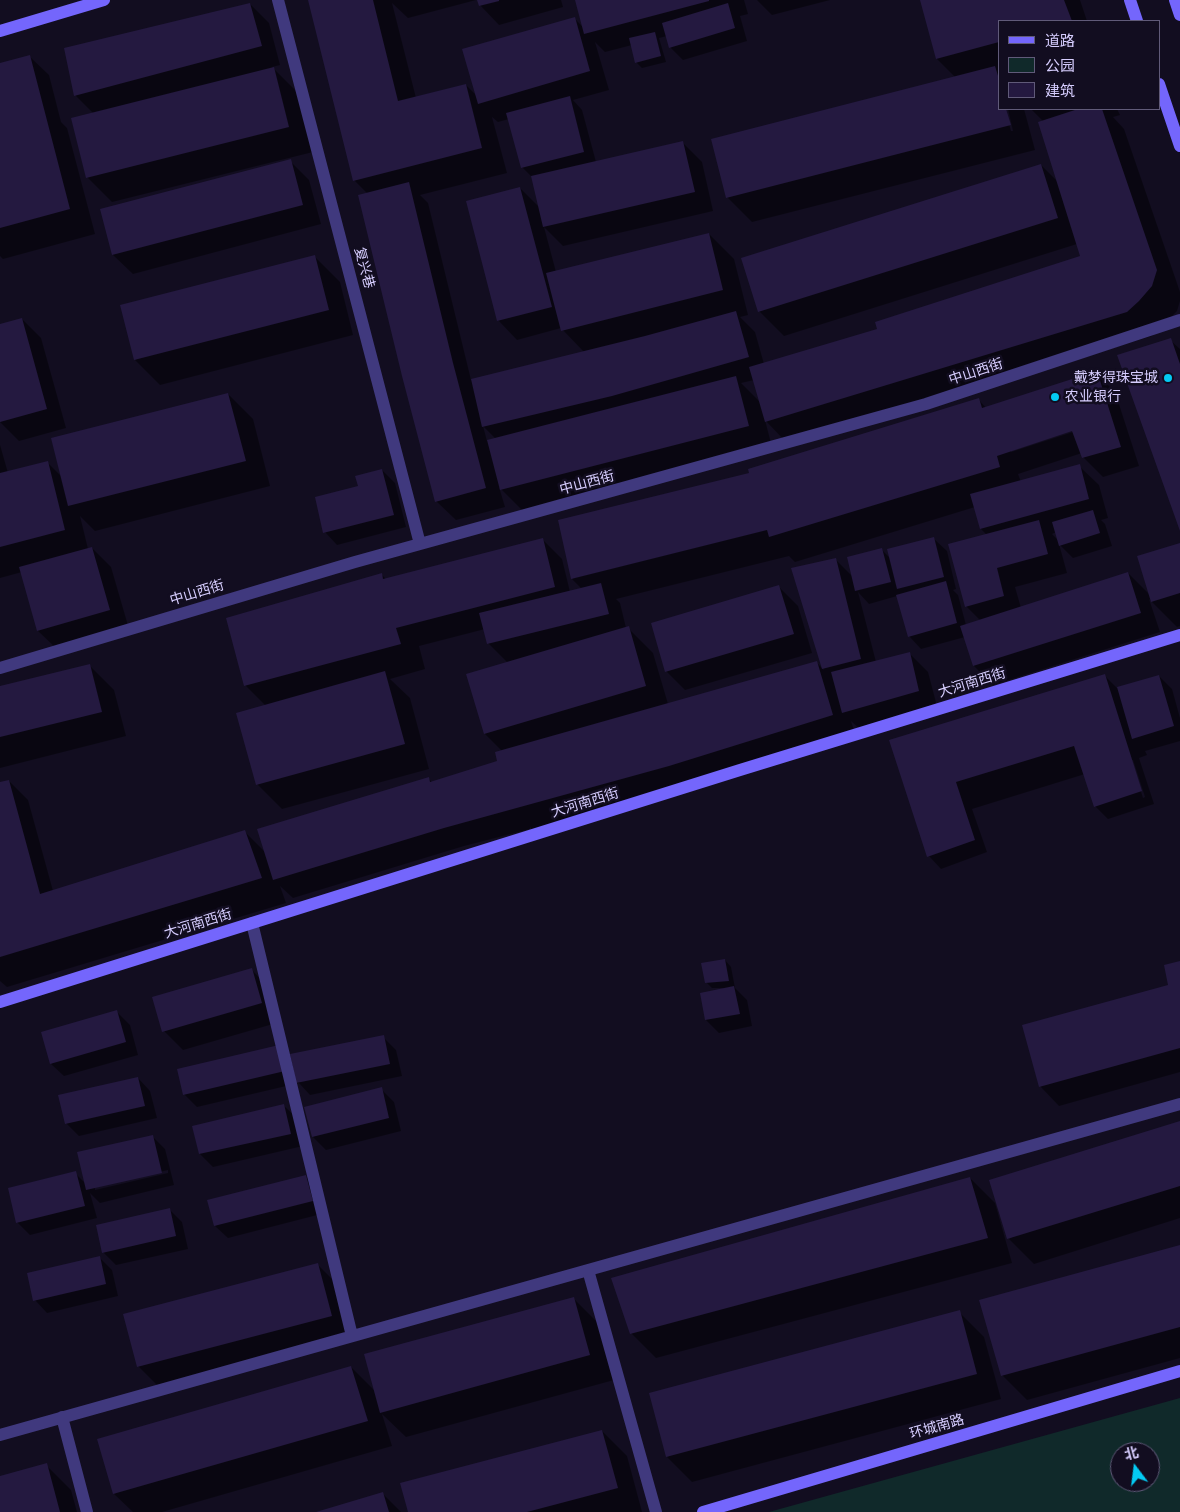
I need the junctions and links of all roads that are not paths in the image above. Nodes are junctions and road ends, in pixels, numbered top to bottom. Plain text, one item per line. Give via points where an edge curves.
1 (104, 0) edge
2 (278, 0) edge
3 (1130, 0) edge
4 (1175, 0) edge
5 (1180, 15) edge
6 (1137, 20) edge
7 (0, 31) edge
8 (1160, 87) edge
9 (1180, 146) edge
10 (1180, 320) edge
11 (420, 544) junction
12 (1180, 636) edge
13 (0, 668) edge
14 (252, 923) junction
15 (0, 1002) edge
16 (1180, 1104) edge
17 (588, 1270) junction
18 (352, 1336) junction
19 (1180, 1371) edge
20 (62, 1417) junction
21 (0, 1435) edge
22 (87, 1512) edge
23 (656, 1512) edge
24 (703, 1512) edge

1 - 7 street
2 - 11 street, 复兴巷
3 - 6 street
4 - 5 street
8 - 9 street
10 - 11 street, 中山西街 via 926,404
11 - 13 street, 中山西街
12 - 14 street, 大河南西街
14 - 15 street, 大河南西街
14 - 18 street
16 - 17 street
17 - 18 street
17 - 23 street
18 - 20 street
19 - 24 street, 环城南路
20 - 21 street
20 - 22 street

